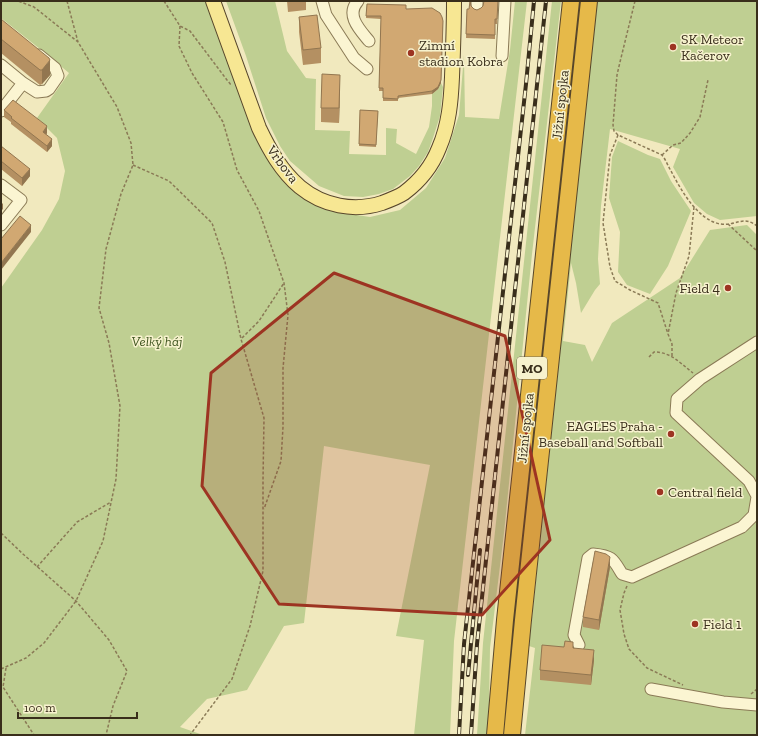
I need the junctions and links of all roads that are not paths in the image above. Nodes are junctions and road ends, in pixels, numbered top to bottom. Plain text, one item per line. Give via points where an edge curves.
1 (213, 1) edge
2 (322, 1) edge
3 (358, 1) edge
4 (454, 1) edge
5 (505, 1) edge
6 (571, 1) edge
7 (589, 1) edge
8 (369, 41) dead end
9 (31, 49) edge
10 (502, 56) dead end
11 (1, 65) edge
12 (367, 69) dead end
13 (23, 83) junction
14 (1, 111) edge
15 (1, 184) edge
16 (1, 225) edge
17 (757, 342) edge
18 (757, 496) edge
19 (579, 645) dead end
20 (651, 689) dead end
21 (757, 705) edge
22 (494, 735) edge
23 (512, 735) edge

1 - 4 main road, Vrbova via 259,128 277,161 300,187 316,198 334,205 363,208 404,193 430,166 439,148 450,105
2 - 12 street via 326,15 354,58
3 - 8 street via 353,12 354,19
5 - 10 street
6 - 22 highway, Jižní spojka / MO
7 - 23 highway, Jižní spojka / MO
9 - 13 street via 55,68 58,76 46,91 37,92
11 - 13 street
13 - 14 street
15 - 16 street via 21,200
17 - 18 street via 700,379 677,399 676,413 749,481
18 - 19 street via 754,515 742,527 632,577 622,574 614,560 605,556 593,554 588,558 574,635
20 - 21 street via 723,702

